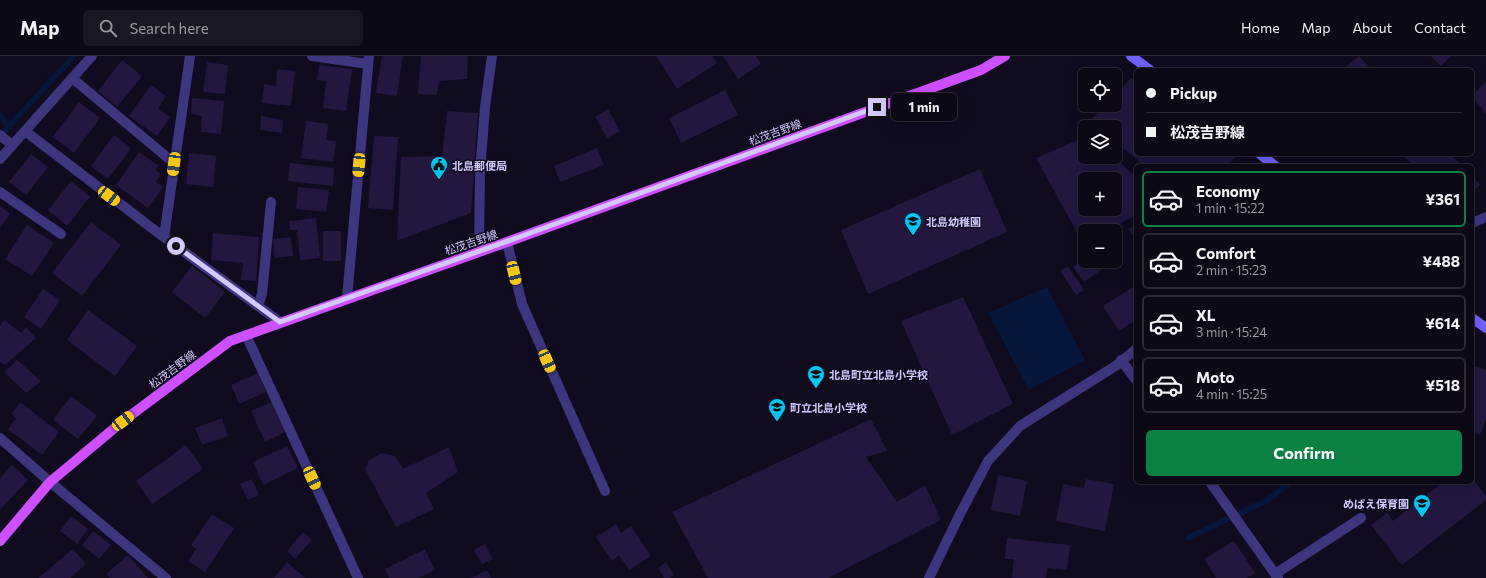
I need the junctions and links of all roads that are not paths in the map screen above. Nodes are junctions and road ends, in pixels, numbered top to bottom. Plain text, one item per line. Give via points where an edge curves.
1 (92, 56) edge
2 (190, 56) edge
3 (312, 56) edge
4 (492, 56) edge
5 (1005, 56) edge
6 (1131, 56) edge
7 (368, 60) edge
8 (1147, 68) edge
9 (72, 78) junction
10 (25, 131) junction
11 (0, 135) edge
12 (12, 145) junction
13 (1262, 156) edge
14 (0, 159) edge
15 (174, 164) junction
16 (1271, 164) edge
17 (0, 192) edge
18 (271, 202) dead end
19 (1486, 217) edge
20 (1474, 222) edge
21 (61, 234) dead end
22 (164, 238) junction
23 (507, 242) junction
24 (479, 252) junction
25 (347, 298) junction
26 (258, 306) junction
27 (1474, 319) edge
28 (280, 322) junction
29 (1486, 328) edge
30 (246, 335) junction
31 (1134, 351) edge
32 (1122, 360) junction
33 (1134, 377) edge
34 (0, 438) edge
35 (50, 482) junction
36 (1211, 484) edge
37 (605, 491) dead end
38 (1361, 518) dead end
39 (0, 541) edge
40 (1277, 576) edge
41 (166, 578) edge
42 (358, 578) edge
43 (929, 578) edge

1 - 9 street
2 - 15 street
3 - 7 street
4 - 24 street via 480,172
5 - 23 main road, 松茂吉野線 via 981,70
6 - 8 street
7 - 25 street
9 - 10 street
9 - 15 street
10 - 12 street
10 - 22 street
11 - 12 street
12 - 14 street
13 - 16 street
15 - 22 street
17 - 21 street
18 - 26 street via 262,294
19 - 20 street
22 - 26 street
23 - 24 main road, 松茂吉野線
23 - 37 street via 522,304
24 - 25 main road, 松茂吉野線
25 - 28 main road, 松茂吉野線
26 - 28 street
27 - 29 street
28 - 30 main road, 松茂吉野線
30 - 35 main road, 松茂吉野線 via 230,341 123,421
30 - 42 street
31 - 32 street
32 - 33 street
32 - 43 street via 1020,426 988,461
34 - 35 street
35 - 39 main road, 松茂吉野線
35 - 41 street
36 - 40 street
38 - 40 street

